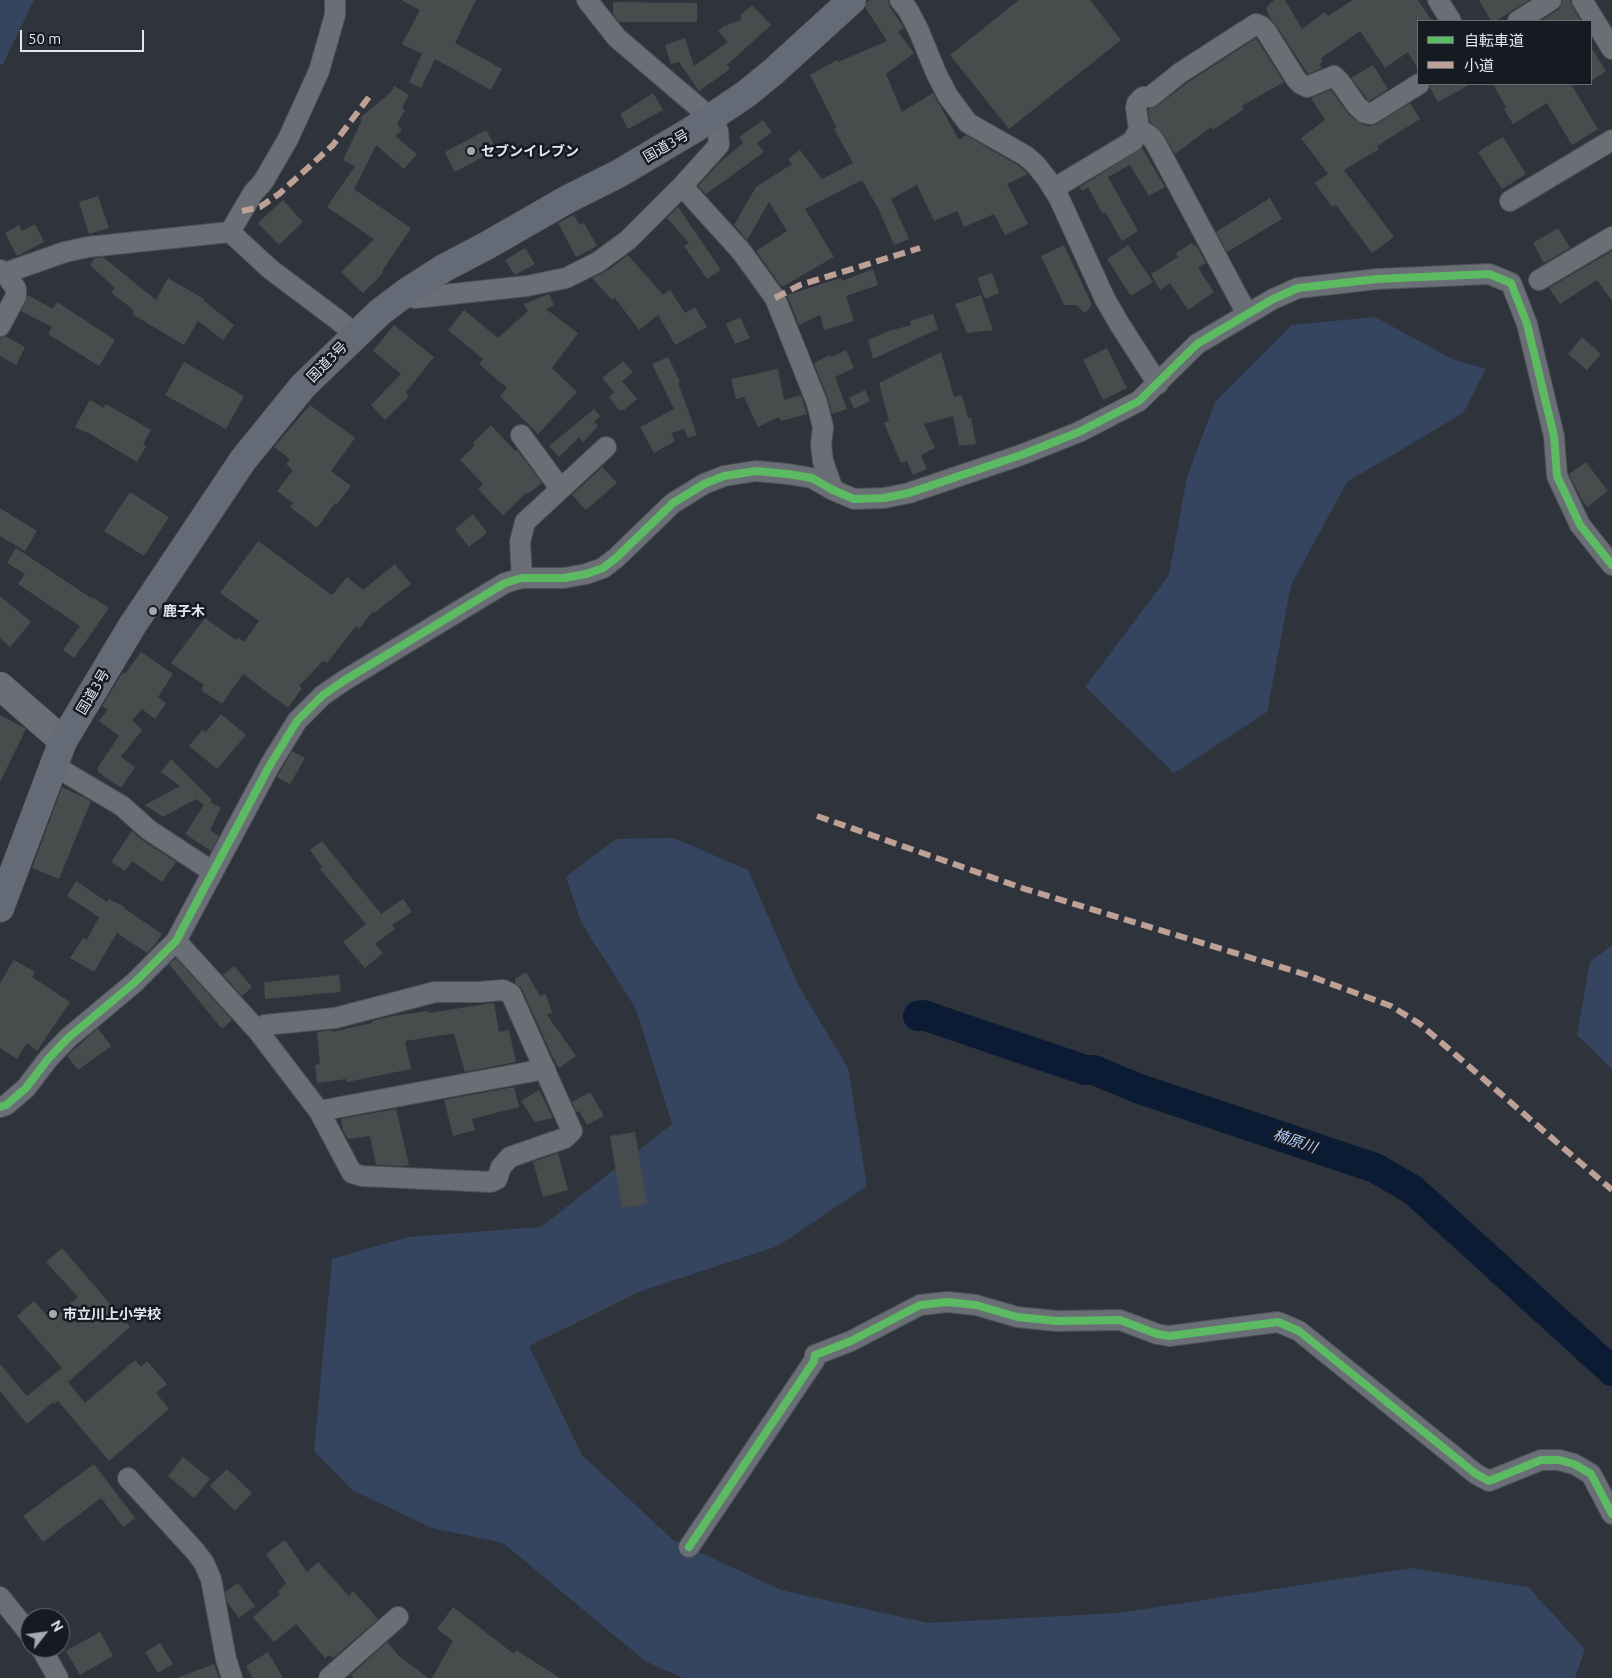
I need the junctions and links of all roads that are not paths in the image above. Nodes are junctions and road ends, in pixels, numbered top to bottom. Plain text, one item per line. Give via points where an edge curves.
1 (335, 0) edge
2 (587, 0) edge
3 (603, 0) edge
4 (900, 0) edge
5 (1438, 0) edge
6 (1551, 0) edge
7 (1582, 0) edge
8 (848, 1) edge
9 (604, 20) junction
10 (1450, 20) edge
11 (1520, 20) edge
12 (1612, 49) edge
13 (1417, 85) edge
14 (711, 118) junction
15 (1139, 129) junction
16 (1612, 140) edge
17 (682, 186) junction
18 (1053, 189) junction
19 (1510, 201) dead end
20 (230, 232) junction
21 (1612, 237) edge
22 (2, 272) edge
23 (1539, 280) dead end
24 (408, 291) junction
25 (1247, 314) junction
26 (0, 326) edge
27 (355, 334) junction
28 (1158, 384) junction
29 (522, 435) dead end
30 (606, 448) dead end
31 (560, 488) junction
32 (833, 490) junction
33 (1612, 565) edge
34 (522, 578) junction
35 (0, 686) edge
36 (58, 753) junction
37 (213, 872) junction
38 (0, 908) edge
39 (176, 941) junction
40 (258, 1031) junction
41 (545, 1069) junction
42 (0, 1106) edge
43 (319, 1111) junction
44 (128, 1478) dead end
45 (1612, 1514) edge
46 (689, 1547) dead end
47 (0, 1597) edge
48 (398, 1617) dead end
49 (20, 1622) edge
50 (47, 1658) edge
51 (58, 1678) edge
52 (232, 1678) edge
53 (328, 1678) edge

1 - 20 street via 335,15 319,71 288,138
2 - 9 street
3 - 9 street
4 - 18 street via 918,29 948,96 968,123 1026,156
5 - 10 street
6 - 11 street
7 - 12 street
8 - 14 highway, 国道3号 via 773,72
9 - 14 street via 617,38
13 - 15 street via 1371,114 1365,113 1334,76 1306,87 1300,84 1266,31 1256,24 1150,96 1143,97 1136,108
14 - 17 street via 718,131 719,144
14 - 24 highway, 国道3号 via 618,174 444,268
15 - 18 street via 1133,141
15 - 25 street via 1155,142
16 - 19 street
17 - 24 street via 628,240 598,262 566,278 527,286 415,298
17 - 32 street via 741,251 775,298 817,403 822,427 823,461
18 - 28 street via 1106,299
20 - 22 street via 88,247
20 - 27 street via 270,269
21 - 23 street
22 - 26 street via 16,289 16,296
24 - 27 highway, 国道3号
25 - 28 street via 1197,344
25 - 33 street via 1298,288 1338,283 1489,274 1511,283 1529,333 1554,436 1557,476 1580,525
27 - 36 highway, 国道3号 via 303,386 243,460 132,626
28 - 32 street via 1139,402 1079,432 909,493 854,499
29 - 31 street
30 - 31 street
31 - 34 street via 524,522 520,542
32 - 34 street via 812,478 788,474 756,471 724,476 673,503 603,568 564,578
34 - 37 street via 505,583 323,695 297,721
35 - 36 street
36 - 37 street via 149,830
36 - 38 highway, 国道3号
37 - 39 street
39 - 40 street
39 - 42 street via 134,983 68,1038 26,1088 6,1105
40 - 41 street via 265,1025 335,1018 435,992 502,990 511,994
40 - 43 street
41 - 43 street
41 - 43 street via 572,1131 565,1138 510,1157 501,1167 497,1179 491,1182 352,1173
44 - 52 street via 204,1563 211,1579
45 - 46 street via 1591,1474 1574,1464 1542,1460 1489,1481 1476,1474 1299,1331 1278,1322 1169,1336 1120,1320 1056,1321 1017,1317 976,1305 947,1302 920,1305 851,1341 815,1355
47 - 49 street
48 - 53 street
50 - 51 street

